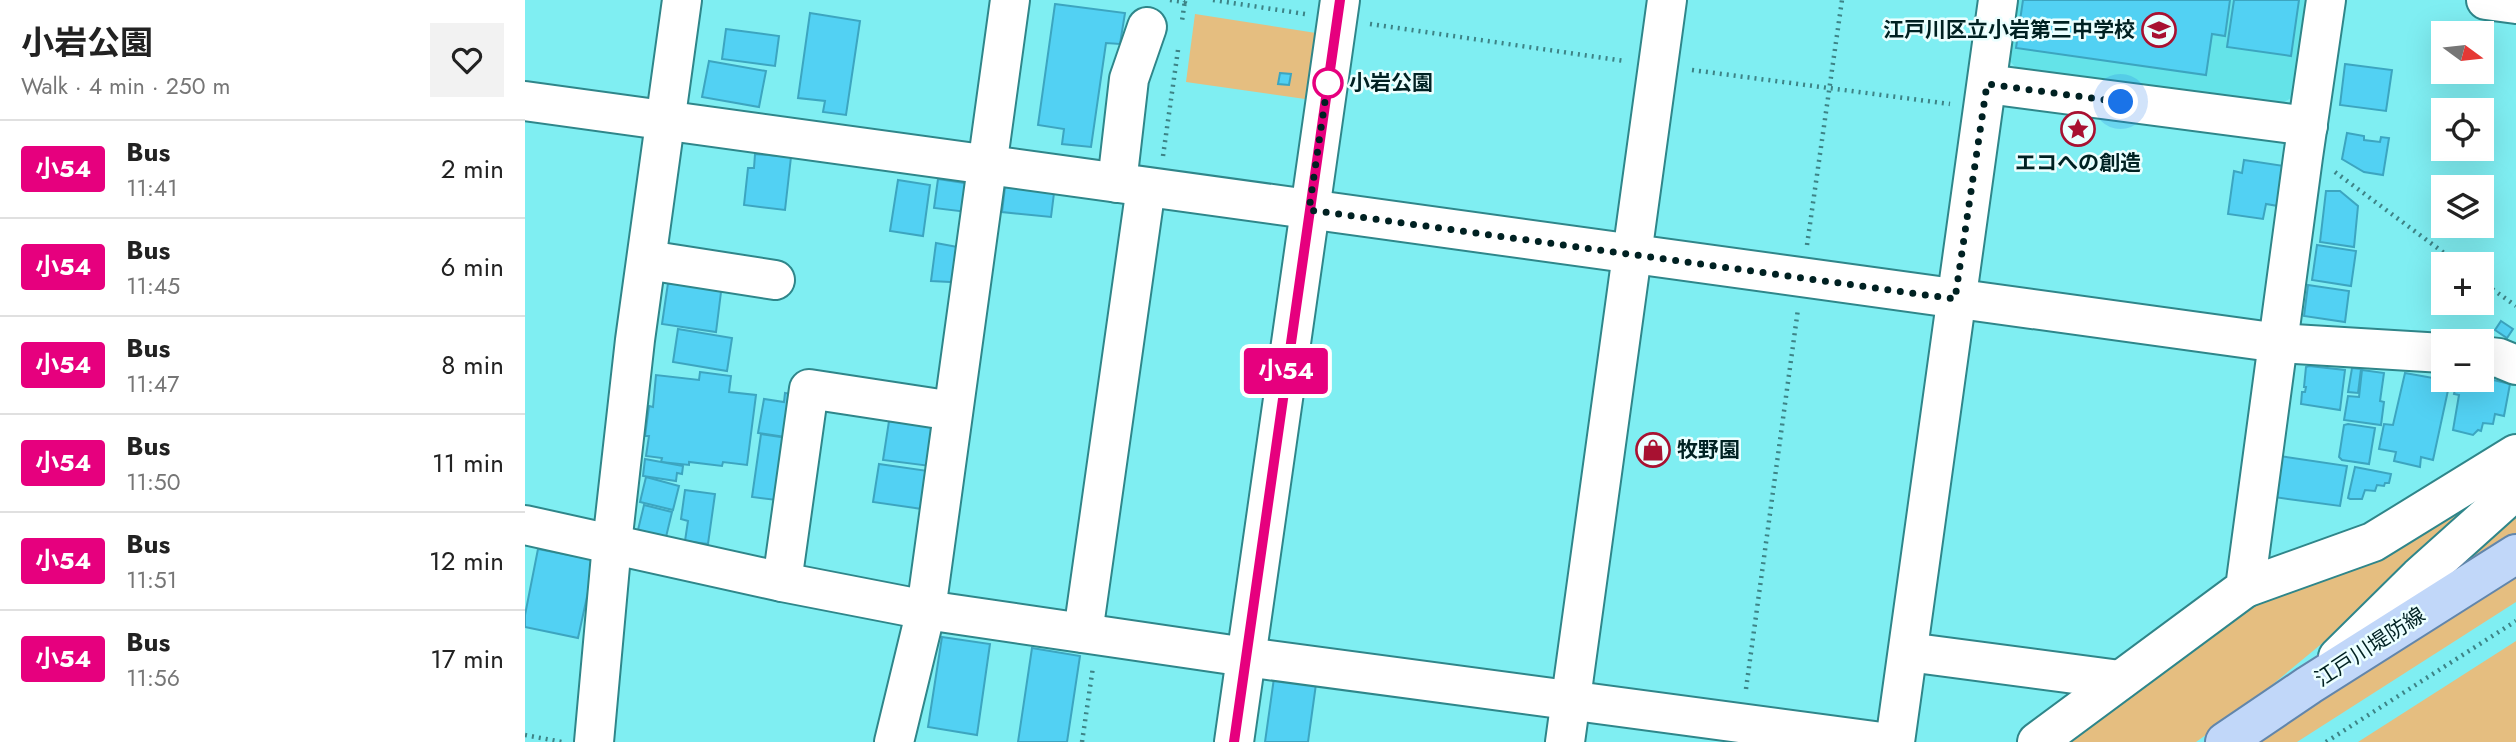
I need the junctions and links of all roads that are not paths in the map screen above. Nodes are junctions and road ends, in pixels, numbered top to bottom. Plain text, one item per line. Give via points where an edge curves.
1 (682, 0) edge
2 (1010, 0) edge
3 (1667, 0) edge
4 (1998, 0) edge
5 (2326, 0) edge
6 (2486, 0) edge
7 (2516, 4) edge
8 (1337, 13) edge
9 (1169, 25) edge
10 (1974, 95) junction
11 (525, 101) edge
12 (665, 120) junction
13 (2308, 126) junction
14 (988, 166) junction
15 (1140, 186) junction
16 (1309, 210) junction
17 (1632, 254) junction
18 (647, 260) junction
19 (775, 280) dead end
20 (1955, 299) junction
21 (2279, 343) junction
22 (2431, 352) edge
23 (2494, 357) edge
24 (2516, 365) edge
25 (953, 411) junction
26 (2516, 454) edge
27 (2516, 491) edge
28 (525, 525) edge
29 (612, 544) junction
30 (2516, 554) edge
31 (782, 582) junction
32 (2245, 588) junction
33 (926, 611) junction
34 (1090, 634) junction
35 (1908, 652) junction
36 (1246, 657) junction
37 (2120, 680) junction
38 (2309, 685) junction
39 (1571, 700) junction
40 (594, 742) edge
41 (894, 742) edge
42 (1234, 742) edge
43 (1565, 742) edge
44 (1882, 742) edge
45 (1895, 742) edge
46 (2037, 742) edge
47 (2225, 742) edge

1 - 12 street
2 - 14 street
3 - 17 street
4 - 10 street
5 - 13 street
6 - 7 street
8 - 16 street
9 - 15 street via 1129,79
10 - 13 street
10 - 20 street
11 - 12 street
12 - 14 street
12 - 18 street
13 - 21 street
14 - 15 street
14 - 25 street
15 - 16 street
15 - 34 street
16 - 17 street
16 - 36 street
17 - 20 street
17 - 39 street
18 - 19 street
18 - 29 street
20 - 21 street
20 - 35 street
21 - 22 street
21 - 32 street
23 - 24 street
25 - 31 street via 809,389
25 - 33 street
26 - 32 street via 2373,542
27 - 38 street via 2419,577
28 - 29 street
29 - 31 street
29 - 40 street
30 - 38 main road, 江戸川堤防線
31 - 33 street
32 - 37 street
33 - 34 street
33 - 41 street
34 - 36 street
35 - 37 street
35 - 45 street
36 - 39 street
36 - 42 street
37 - 46 street
38 - 47 main road, 江戸川堤防線
39 - 43 street
39 - 44 street

